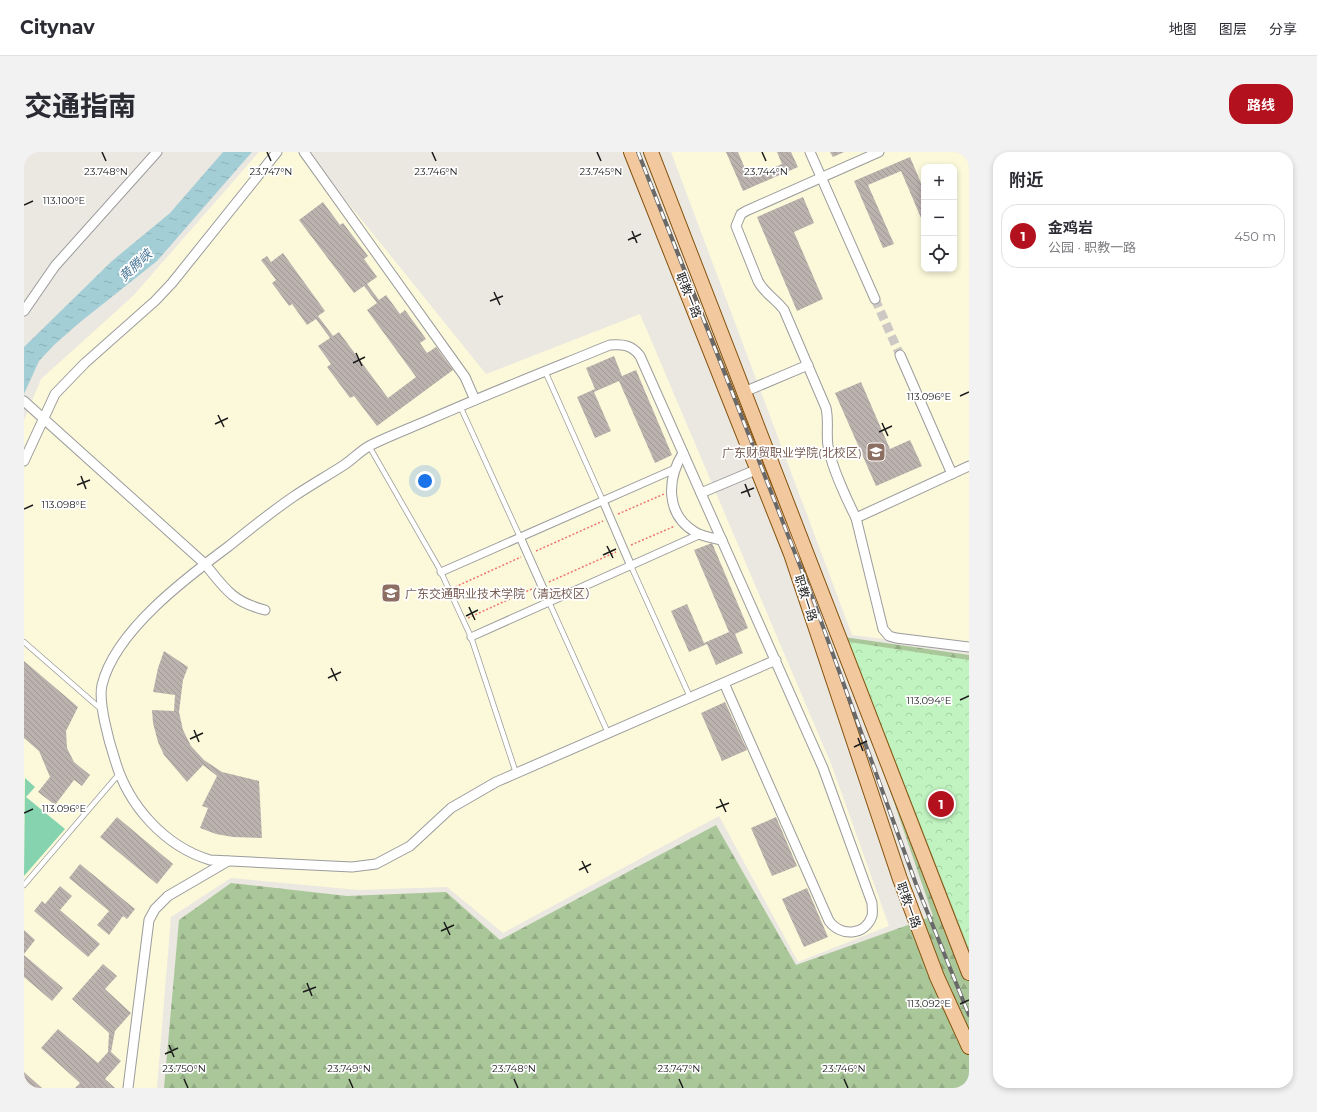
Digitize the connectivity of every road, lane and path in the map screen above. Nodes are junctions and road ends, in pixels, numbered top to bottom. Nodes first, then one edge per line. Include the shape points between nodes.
1 (157, 152) edge
2 (278, 152) edge
3 (304, 152) edge
4 (631, 152) edge
5 (651, 152) edge
6 (810, 152) edge
7 (879, 152) edge
8 (821, 178) junction
9 (875, 300) tunnel mouth
10 (24, 311) edge
11 (900, 355) tunnel mouth
12 (808, 365) junction
13 (545, 371) junction
14 (744, 392) junction
15 (475, 400) junction
16 (24, 401) edge
17 (460, 406) junction
18 (43, 418) junction
19 (369, 446) junction
20 (683, 452) junction
21 (24, 461) edge
22 (969, 466) edge
23 (675, 469) junction
24 (758, 469) junction
25 (952, 474) junction
26 (671, 491) junction
27 (701, 493) junction
28 (603, 501) junction
29 (610, 518) junction
30 (856, 518) junction
31 (684, 522) junction
32 (701, 534) junction
33 (520, 537) junction
34 (722, 540) junction
35 (624, 548) junction
36 (528, 554) junction
37 (205, 564) junction
38 (631, 566) junction
39 (441, 572) junction
40 (541, 585) junction
41 (449, 589) junction
42 (549, 602) junction
43 (265, 610) dead end
44 (463, 620) junction
45 (470, 637) junction
46 (24, 642) edge
47 (969, 647) edge
48 (776, 660) junction
49 (724, 683) junction
50 (690, 697) junction
51 (103, 712) junction
52 (608, 733) junction
53 (516, 773) junction
54 (119, 774) junction
55 (228, 861) junction
56 (24, 885) edge
57 (969, 973) edge
58 (969, 1047) edge
59 (128, 1088) edge

1 - 10 street via 55,266
2 - 18 street via 168,288 85,363 55,394
3 - 15 street via 465,377
4 - 24 main road, 职教一路
5 - 14 main road, 职教一路
6 - 8 street
7 - 8 street
8 - 9 street
8 - 12 street via 746,211 741,214 736,226 762,289 784,310
11 - 25 street
12 - 14 street
12 - 30 street via 826,408 828,446 847,501
13 - 15 street
13 - 20 street via 610,345 620,344 635,349
13 - 28 lane
14 - 57 main road, 职教一路
15 - 17 street
16 - 18 street
17 - 19 street
17 - 33 lane
18 - 21 street
18 - 37 street
19 - 37 street via 350,462 292,497
19 - 39 lane
20 - 23 street
20 - 27 street
22 - 25 street
23 - 26 street
23 - 28 street
24 - 27 street
24 - 58 main road, 职教一路 via 791,554 913,916 936,977
25 - 30 street
26 - 29 path
26 - 31 street via 675,508
27 - 34 street
28 - 29 street
28 - 33 street
29 - 35 street
29 - 36 path
30 - 47 street via 883,629 889,636
31 - 32 street
31 - 35 path
32 - 34 street
32 - 38 street
33 - 36 street
33 - 39 street
34 - 48 street
35 - 38 street
35 - 40 path
36 - 40 street
36 - 41 path
37 - 43 street via 227,591 239,601
37 - 51 street via 133,629 121,645 101,688
38 - 42 street
38 - 50 lane
39 - 41 lane
40 - 42 street
40 - 44 path
41 - 44 lane
42 - 45 street
42 - 52 lane
44 - 45 lane
45 - 53 lane
46 - 51 lane
48 - 49 street
48 - 49 street via 823,768 872,903 872,915 865,926 855,932 843,932 834,928 829,921
49 - 50 street
50 - 52 street
51 - 54 street
52 - 53 street
53 - 55 street via 451,808 410,846 376,864 352,867
54 - 55 street via 137,807 157,829 194,855 210,860
54 - 56 lane
55 - 59 street via 168,896 155,909 149,920

